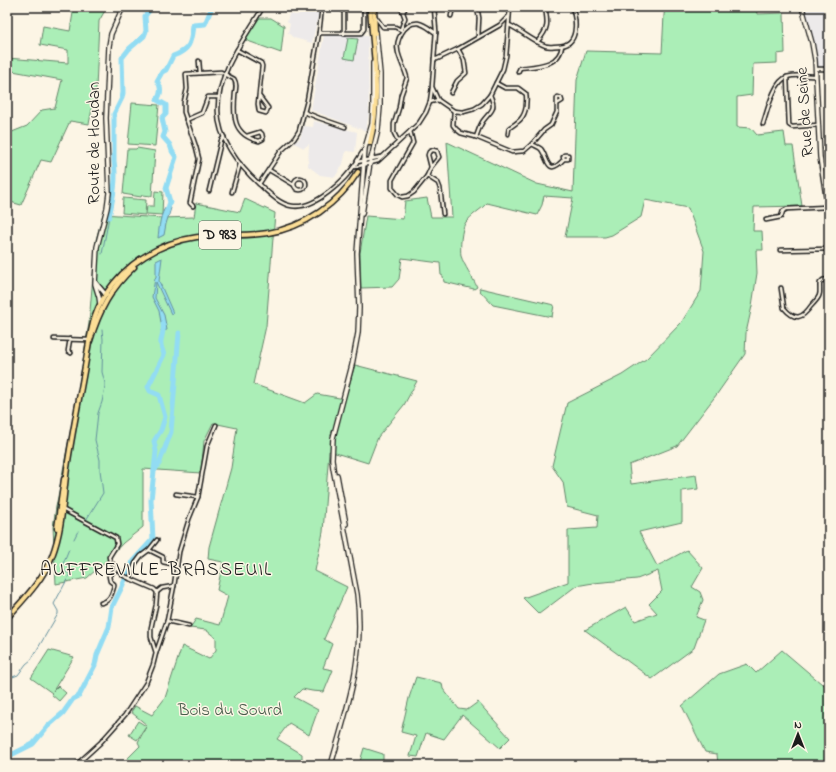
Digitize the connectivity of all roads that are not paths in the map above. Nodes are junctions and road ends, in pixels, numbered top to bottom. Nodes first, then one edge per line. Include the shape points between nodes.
1 (123, 7) edge
2 (201, 7) edge
3 (206, 7) edge
4 (263, 7) edge
5 (322, 7) edge
6 (344, 7) edge
7 (364, 7) edge
8 (370, 7) edge
9 (374, 7) edge
10 (401, 7) edge
11 (406, 7) edge
12 (434, 7) edge
13 (453, 7) edge
14 (477, 7) edge
15 (510, 7) edge
16 (545, 7) edge
17 (572, 7) edge
18 (802, 7) edge
19 (403, 12) junction
20 (374, 15) junction
21 (450, 16) dead end
22 (509, 16) junction
23 (500, 25) junction
24 (508, 26) junction
25 (434, 29) junction
26 (402, 30) junction
27 (319, 33) junction
28 (344, 34) junction
29 (478, 37) junction
30 (537, 42) junction
31 (562, 46) junction
32 (375, 48) junction
33 (458, 49) junction
34 (237, 50) junction
35 (434, 59) junction
36 (199, 61) dead end
37 (815, 69) junction
38 (829, 69) edge
39 (518, 72) dead end
40 (200, 74) junction
41 (225, 75) junction
42 (816, 76) junction
43 (787, 77) junction
44 (496, 83) junction
45 (432, 87) junction
46 (451, 93) dead end
47 (490, 95) junction
48 (218, 96) junction
49 (259, 96) junction
50 (438, 100) junction
51 (430, 102) junction
52 (557, 104) dead end
53 (454, 111) junction
54 (304, 112) junction
55 (186, 120) junction
56 (763, 124) dead end
57 (818, 125) junction
58 (345, 126) dead end
59 (410, 131) junction
60 (508, 134) dead end
61 (247, 136) junction
62 (224, 137) junction
63 (476, 137) junction
64 (398, 141) junction
65 (370, 143) tunnel mouth
66 (532, 144) junction
67 (365, 148) junction
68 (564, 159) dead end
69 (371, 161) junction
70 (357, 162) junction
71 (364, 162) junction
72 (240, 164) junction
73 (431, 167) junction
74 (353, 168) junction
75 (269, 170) junction
76 (364, 170) junction
77 (358, 172) tunnel mouth
78 (427, 176) junction
79 (259, 184) junction
80 (294, 185) junction
81 (209, 191) dead end
82 (232, 192) dead end
83 (193, 206) dead end
84 (828, 207) junction
85 (443, 214) dead end
86 (829, 216) edge
87 (766, 220) dead end
88 (359, 224) junction
89 (829, 249) edge
90 (780, 250) dead end
91 (143, 258) junction
92 (829, 279) edge
93 (95, 280) junction
94 (110, 287) junction
95 (781, 288) dead end
96 (101, 289) junction
97 (98, 293) junction
98 (106, 296) junction
99 (100, 304) junction
100 (93, 327) junction
101 (54, 338) dead end
102 (70, 339) junction
103 (90, 340) junction
104 (71, 353) dead end
105 (216, 425) dead end
106 (176, 494) dead end
107 (198, 497) junction
108 (61, 509) junction
109 (157, 540) dead end
110 (148, 550) junction
111 (177, 565) junction
112 (117, 568) junction
113 (129, 579) junction
114 (174, 586) junction
115 (157, 592) junction
116 (101, 603) dead end
117 (7, 618) edge
118 (167, 621) junction
119 (189, 626) dead end
120 (156, 653) junction
121 (76, 765) edge
122 (331, 765) edge

1 - 93 main road, Route de Houdan via 109,46 106,118 109,193 97,247
2 - 3 street
4 - 34 street
5 - 27 street
6 - 28 street
7 - 28 street via 364,29 361,33
8 - 32 main road
9 - 20 main road
10 - 19 street
11 - 19 street
12 - 25 street
13 - 21 street
14 - 29 street
15 - 22 street
16 - 30 street via 547,28
17 - 31 street via 574,36
18 - 37 main road, Rue de Seine
19 - 26 street via 405,21
20 - 26 street via 383,27
20 - 32 main road
20 - 69 main road via 380,74 380,107
22 - 23 street
22 - 24 street
23 - 24 street
23 - 29 street
24 - 30 street
24 - 44 street via 506,56
25 - 26 street via 416,23
25 - 35 street
26 - 64 street via 397,51 407,78 394,124 394,133
27 - 28 street
27 - 54 street
29 - 33 street
30 - 31 street via 548,47
31 - 39 street via 557,59 520,68
32 - 65 main road via 376,108
32 - 67 main road via 372,124
33 - 35 street
33 - 46 street via 464,60 466,73 457,81
34 - 41 street
34 - 49 street via 262,66
35 - 45 street
36 - 40 street
37 - 38 street
37 - 42 main road, Rue de Seine
40 - 41 street via 221,72
40 - 55 street via 186,74
41 - 48 street
41 - 61 street via 236,82 234,119
42 - 43 street
42 - 57 main road, Rue de Seine
43 - 56 street via 781,80 775,90
43 - 57 street via 789,125
44 - 47 street
44 - 60 street via 505,88 518,88 527,98 525,114 509,128
45 - 50 street
45 - 51 street
47 - 53 street via 474,110
47 - 63 street via 493,110 482,122
48 - 55 street via 208,98 202,113
48 - 62 street via 218,116
49 - 49 street via 259,111 266,113 268,108
50 - 51 street
50 - 53 street
51 - 59 street via 426,112
52 - 66 street via 557,112 551,125
53 - 63 street via 453,125 456,129
54 - 58 street
54 - 75 street via 296,136 281,151
55 - 83 street via 199,159 190,203
57 - 84 main road, Rue de Seine
59 - 64 street
59 - 78 street via 413,143 392,180 392,188 398,195 408,196
61 - 61 street via 260,141 263,139 260,132
62 - 72 street
62 - 81 street
63 - 66 street via 512,152 524,151
64 - 69 street via 378,161
66 - 68 street via 540,148 550,165 559,165
67 - 70 street
67 - 71 main road
69 - 71 street
69 - 88 main road
70 - 71 street
70 - 74 street
71 - 74 street
71 - 76 main road
72 - 79 street
72 - 82 street
73 - 73 street via 438,158 437,151 433,150 428,155
73 - 78 street
74 - 76 street via 361,167
74 - 79 street via 341,182 305,205 292,206 282,202
75 - 79 street
75 - 80 street
76 - 88 main road
77 - 91 main road, D 983 via 329,205 294,226 263,234 186,239 165,246
78 - 85 street via 438,183
80 - 80 street via 301,190 306,187 306,183 298,178
84 - 86 main road, Rue de Seine
84 - 87 street via 786,209 781,217
88 - 122 main road via 356,268 358,333 332,451 344,512 360,630 352,689
89 - 90 street
91 - 94 main road, D 983 via 127,269
91 - 98 main road, D 983
92 - 95 street via 820,283 819,296 805,315 796,317 784,308
93 - 96 main road
93 - 97 main road, Route de Houdan
94 - 96 main road
94 - 98 main road, D 983
96 - 98 main road
97 - 98 main road
97 - 99 main road, Route de Houdan
98 - 99 main road, D 983
98 - 100 main road, D 983
99 - 100 main road, D 983
100 - 103 main road, D 983
101 - 102 street
102 - 103 street
102 - 104 street via 68,351
103 - 108 main road, D 983 via 61,490
105 - 107 street via 207,446
106 - 107 street
107 - 111 street via 189,519
108 - 112 street via 116,538 117,544 109,559
108 - 117 main road, D 983 via 58,536 43,575
109 - 110 street
110 - 111 street via 163,557 163,562
110 - 113 street via 135,564
111 - 114 street
112 - 113 street
112 - 116 street via 109,576 114,584 110,598
113 - 115 street
114 - 115 street via 162,588
114 - 118 street
115 - 120 street via 151,628
118 - 119 street
118 - 120 street
120 - 121 street via 146,683 125,714 100,743

